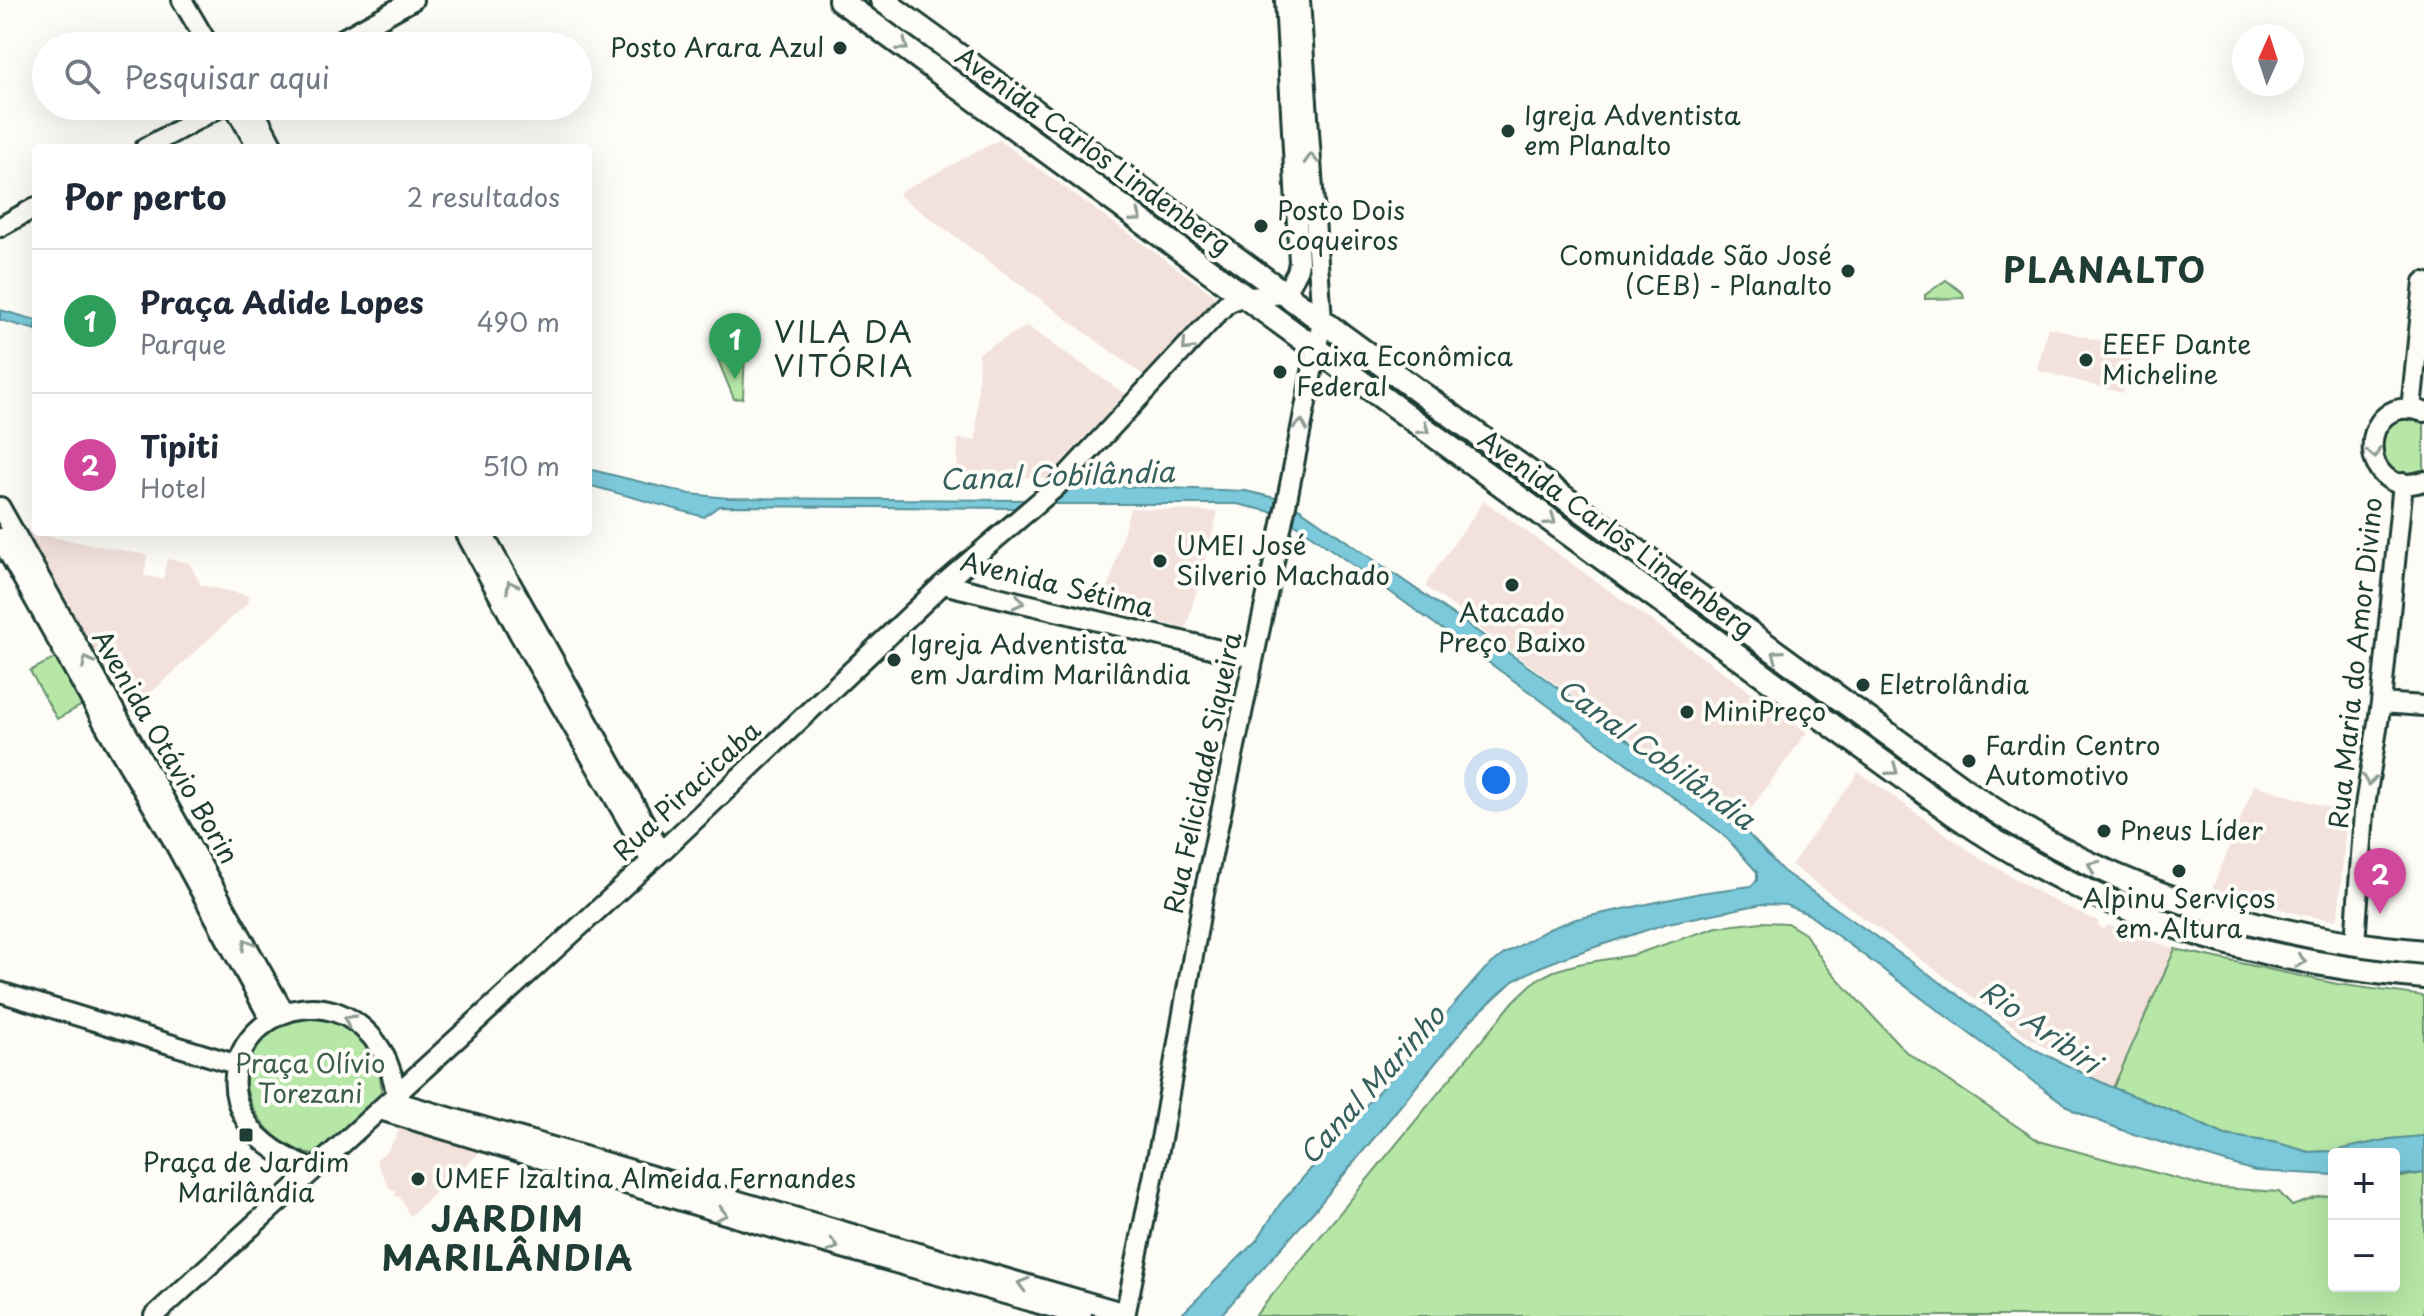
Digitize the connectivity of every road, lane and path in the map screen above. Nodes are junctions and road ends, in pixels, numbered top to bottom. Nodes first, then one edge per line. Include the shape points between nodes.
1 (182, 0) edge
2 (413, 0) edge
3 (840, 0) edge
4 (882, 0) edge
5 (1285, 0) edge
6 (1300, 0) edge
7 (908, 10) edge
8 (201, 32) edge
9 (355, 32) edge
10 (196, 120) edge
11 (242, 120) edge
12 (259, 120) edge
13 (152, 144) edge
14 (256, 144) edge
15 (272, 144) edge
16 (32, 209) edge
17 (0, 227) edge
18 (2424, 282) edge
19 (1285, 294) junction
20 (1246, 297) junction
21 (1271, 315) junction
22 (1322, 321) junction
23 (1316, 350) junction
24 (2417, 410) edge
25 (2424, 481) edge
26 (2403, 483) junction
27 (0, 509) edge
28 (467, 536) edge
29 (484, 536) edge
30 (0, 538) edge
31 (943, 584) junction
32 (1253, 658) junction
33 (2381, 703) junction
34 (2424, 706) edge
35 (656, 856) junction
36 (2355, 944) junction
37 (2424, 952) edge
38 (2353, 969) junction
39 (2424, 977) edge
40 (0, 992) edge
41 (277, 1016) junction
42 (238, 1065) junction
43 (388, 1101) junction
44 (313, 1170) junction
45 (1125, 1314) edge
46 (154, 1316) edge
47 (1082, 1316) edge

1 - 8 street
2 - 9 street
3 -> 20 main road, Avenida Carlos Lindenberg
4 - 7 main road, Avenida Carlos Lindenberg
5 - 19 street via 1299,262
22 -> 6 street, Rua Felicidade Siqueira
7 - 19 main road, Avenida Carlos Lindenberg
10 - 13 street
11 - 14 street
12 - 15 street
16 - 17 street
18 - 24 street
19 - 20 street
19 - 21 main road
19 - 22 main road, Avenida Carlos Lindenberg
20 - 21 main road, Avenida Carlos Lindenberg
20 -> 31 street, Rua Piracicaba via 1226,304 1051,491
21 - 23 main road, Avenida Carlos Lindenberg
22 - 23 street, Rua Felicidade Siqueira
36 -> 22 main road, Avenida Carlos Lindenberg via 2279,931 2184,904 2109,874 2021,828
32 -> 23 street, Rua Felicidade Siqueira
23 -> 38 main road, Avenida Carlos Lindenberg via 2000,845 2090,893 2172,927 2264,954
24 -> 26 street via 2384,418 2371,444 2379,470
25 - 26 street
26 - 33 street, Rua Maria do Amor Divino
41 -> 27 street, Avenida Otávio Borin
28 - 35 street via 520,635
35 -> 29 street
30 - 41 street, Avenida Otávio Borin
31 -> 32 street, Avenida Sétima
31 - 35 street, Rua Piracicaba
32 - 45 street, Rua Felicidade Siqueira
33 - 34 street
33 -> 36 street, Rua Maria do Amor Divino via 2364,812
35 - 43 street, Rua Piracicaba
36 - 37 main road, Avenida Carlos Lindenberg
36 - 38 main road
38 - 39 main road, Avenida Carlos Lindenberg
40 - 42 street
41 - 42 street via 261,1026
43 -> 41 street via 392,1073 360,1026 328,1009 307,1007
42 - 44 street via 236,1094 250,1127 277,1151
43 - 44 street, Rua Piracicaba
45 -> 43 street
43 -> 47 street via 743,1220
44 - 46 street, Rua Piracicaba

